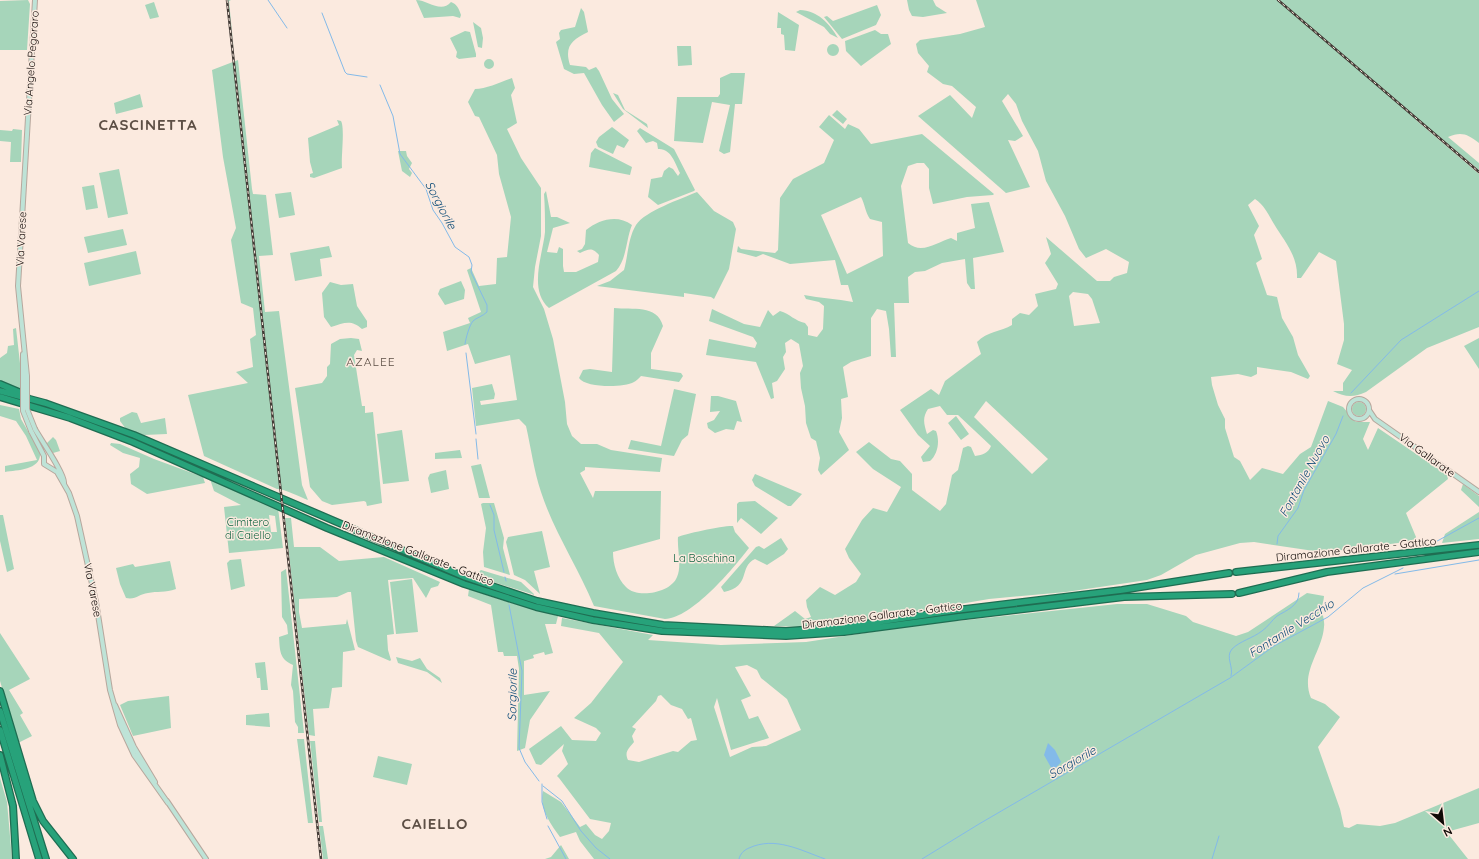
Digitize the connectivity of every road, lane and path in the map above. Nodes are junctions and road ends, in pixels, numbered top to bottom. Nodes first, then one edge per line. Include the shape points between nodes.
1 (35, 0) edge
2 (26, 126) joint
3 (0, 384) edge
4 (0, 391) edge
5 (0, 397) edge
6 (0, 401) edge
7 (45, 403) junction
8 (1369, 410) junction
9 (70, 418) junction
10 (1362, 418) junction
11 (1375, 419) junction
12 (33, 430) junction
13 (51, 456) junction
14 (44, 458) junction
15 (54, 461) junction
16 (51, 467) junction
17 (64, 483) junction
18 (1479, 492) edge
19 (1479, 545) edge
20 (1479, 552) edge
21 (1236, 572) dead end
22 (1229, 573) dead end
23 (1239, 593) dead end
24 (1232, 594) dead end
25 (0, 691) edge
26 (0, 711) edge
27 (0, 730) edge
28 (0, 755) edge
29 (16, 859) edge
30 (39, 859) edge
31 (46, 859) edge
32 (73, 859) edge
33 (206, 859) edge

1 - 2 main road, Via Angelo Pegoraro
2 - 12 main road, Via Varese, bridge via 18,286 25,376 23,411
3 - 7 highway
4 - 7 highway, Diramazione Gallarate - Gattico
5 - 9 highway, Diramazione Gallarate - Gattico
6 - 9 highway
7 - 22 highway, Diramazione Gallarate - Gattico via 134,435 465,577 537,601 663,625 786,631 844,627
8 - 10 main road
8 - 10 main road via 1368,403 1363,399 1352,402 1350,413 1356,418
8 - 11 main road, Via Gallarate
9 - 24 highway, Diramazione Gallarate - Gattico via 187,464 328,528 464,584 593,620 662,631 786,636 844,632 1124,597
10 - 11 main road
11 - 18 main road, Via Gallarate
12 - 13 main road, Via Varese
12 - 14 main road, Via Varese
13 - 14 main road
13 - 15 main road, Via Varese
14 - 16 main road, Via Varese via 44,465
15 - 16 main road
15 - 17 main road, Via Varese via 64,477
16 - 17 main road, Via Varese
17 - 33 main road, Via Varese via 81,532 113,699 134,747
19 - 21 highway, Diramazione Gallarate - Gattico
20 - 23 highway, Diramazione Gallarate - Gattico via 1327,572
25 - 32 highway via 33,801 43,821
26 - 31 highway
27 - 30 highway
28 - 29 highway via 12,800

